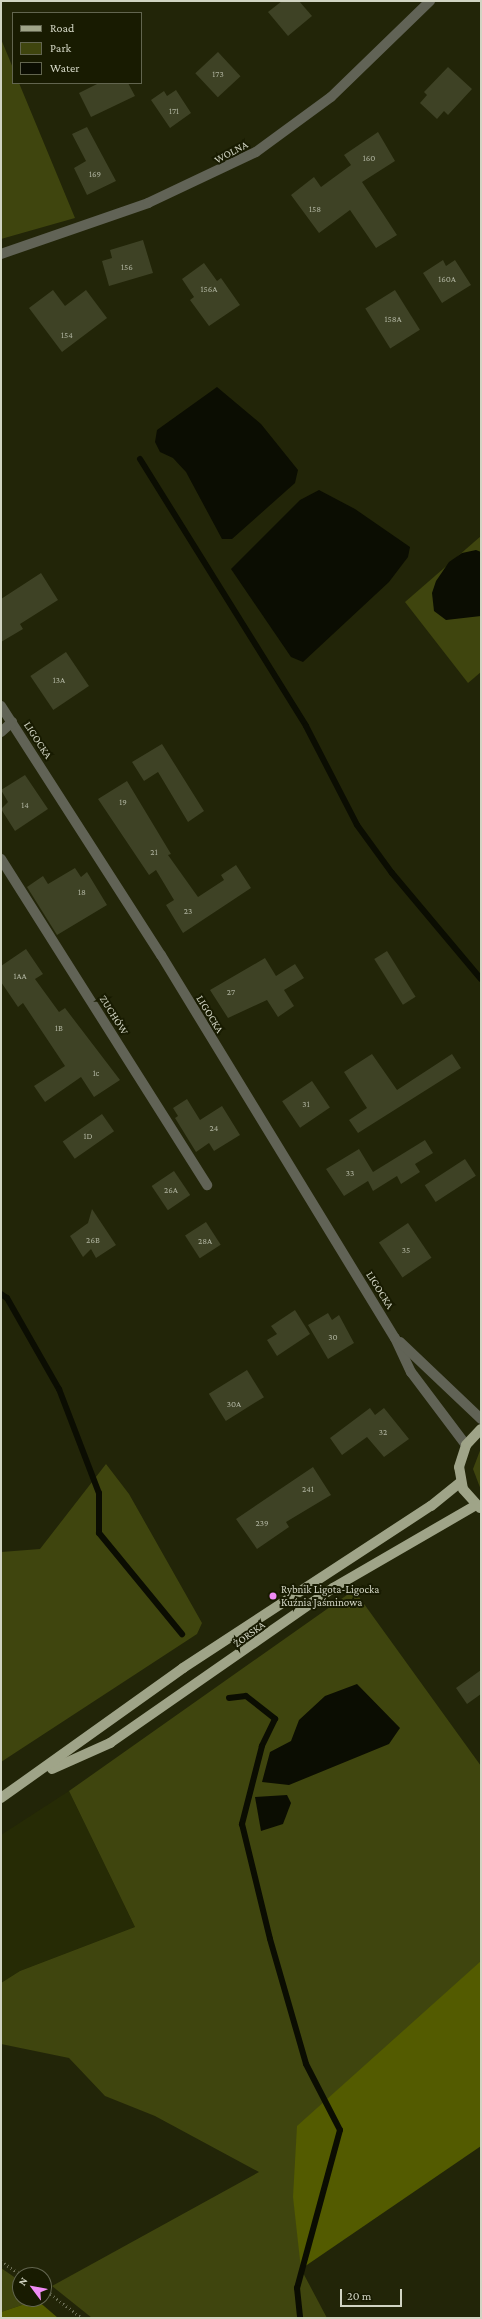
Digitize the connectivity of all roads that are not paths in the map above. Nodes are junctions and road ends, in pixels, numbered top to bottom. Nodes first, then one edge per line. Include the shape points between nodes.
1 (430, 1) edge
2 (1, 254) edge
3 (1, 706) edge
4 (12, 722) junction
5 (1, 732) edge
6 (1, 859) edge
7 (207, 1184) dead end
8 (395, 1338) junction
9 (481, 1419) edge
10 (481, 1429) edge
11 (466, 1444) junction
12 (461, 1482) junction
13 (478, 1507) edge
14 (34, 1777) junction
15 (1, 1798) edge

1 - 2 street, WOLNA via 331,97 256,152 148,203
3 - 4 street, LIGOCKA
4 - 5 street
4 - 8 street, LIGOCKA via 117,884
6 - 7 street, ZUCHÓW
8 - 9 street, LIGOCKA
8 - 11 street, LIGOCKA via 411,1372
10 - 11 main road
11 - 12 main road via 459,1467
12 - 13 main road
12 - 14 main road, ŻORSKA via 431,1506 183,1668
13 - 14 main road, ŻORSKA via 333,1588 110,1743
14 - 15 main road, ŻORSKA

